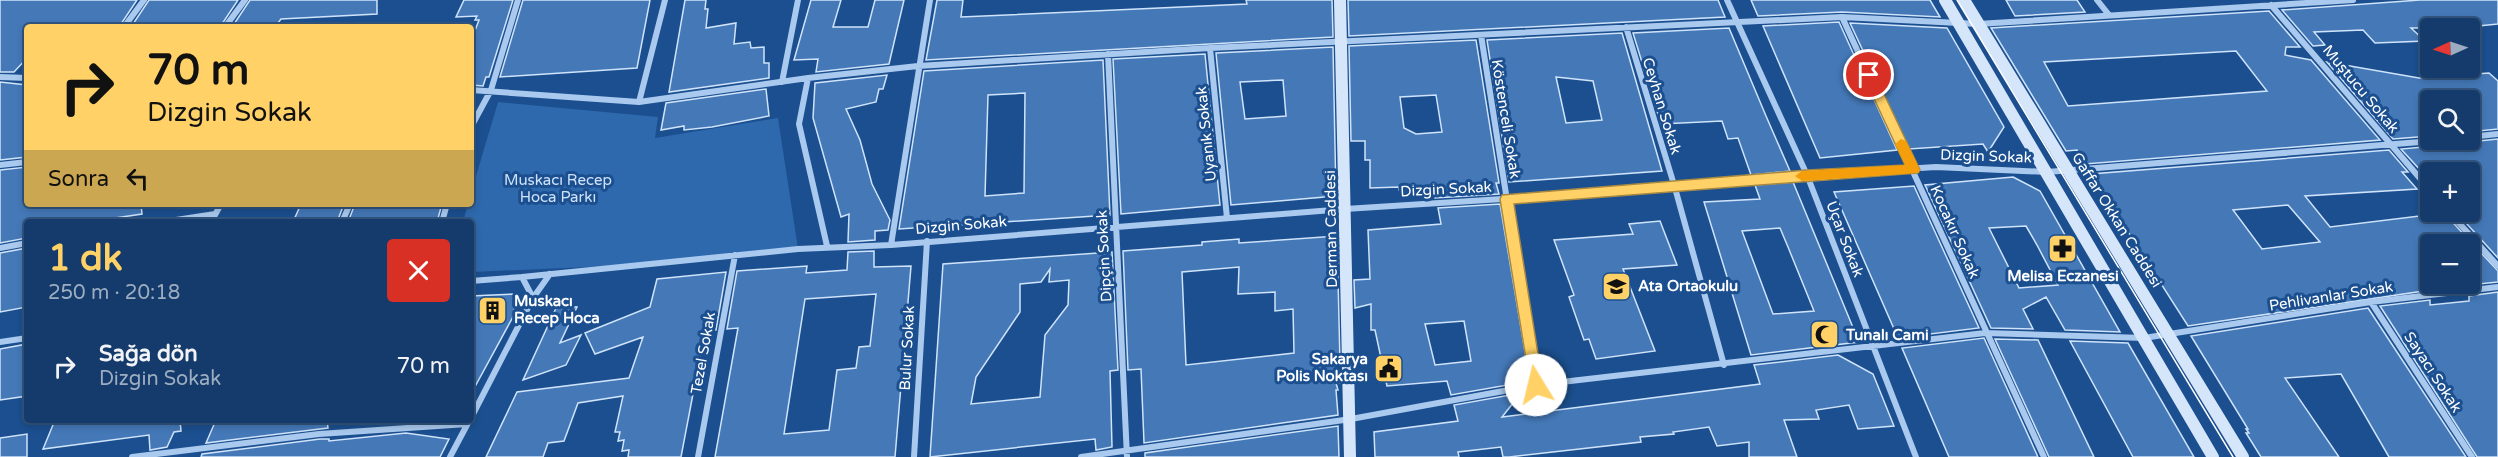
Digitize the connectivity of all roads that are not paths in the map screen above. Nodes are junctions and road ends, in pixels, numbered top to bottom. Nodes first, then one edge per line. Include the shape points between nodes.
1 (144, 0) edge
2 (245, 0) edge
3 (518, 0) edge
4 (665, 0) edge
5 (798, 0) edge
6 (930, 0) edge
7 (1340, 0) edge
8 (1727, 0) edge
9 (1945, 0) edge
10 (1964, 0) edge
11 (2097, 0) edge
12 (2342, 0) edge
13 (2353, 0) edge
14 (2271, 5) junction
15 (2109, 15) junction
16 (1842, 17) junction
17 (1737, 22) junction
18 (126, 24) edge
19 (227, 24) edge
20 (1959, 24) junction
21 (1978, 24) junction
22 (1626, 27) junction
23 (1481, 35) junction
24 (1341, 42) junction
25 (1210, 48) junction
26 (1108, 54) junction
27 (918, 66) junction
28 (0, 77) edge
29 (24, 78) edge
30 (808, 78) junction
31 (782, 82) junction
32 (474, 90) edge
33 (490, 90) junction
34 (639, 102) junction
35 (474, 121) edge
36 (2498, 134) edge
37 (2480, 136) edge
38 (2420, 142) edge
39 (2390, 145) junction
40 (24, 162) edge
41 (0, 165) edge
42 (1913, 170) junction
43 (2066, 170) junction
44 (2047, 172) junction
45 (1807, 175) junction
46 (2420, 179) edge
47 (1675, 188) junction
48 (1506, 199) junction
49 (219, 207) edge
50 (1345, 208) junction
51 (215, 214) junction
52 (1227, 218) junction
53 (182, 219) edge
54 (212, 219) edge
55 (2458, 222) edge
56 (1116, 227) junction
57 (927, 241) junction
58 (24, 244) edge
59 (891, 244) junction
60 (827, 246) junction
61 (0, 248) edge
62 (735, 255) junction
63 (2498, 266) edge
64 (550, 274) junction
65 (522, 277) junction
66 (474, 281) edge
67 (2498, 286) edge
68 (533, 298) junction
69 (2372, 302) junction
70 (1985, 333) junction
71 (2169, 335) junction
72 (24, 338) edge
73 (2144, 338) junction
74 (0, 342) edge
75 (1874, 347) junction
76 (1724, 365) junction
77 (1536, 385) junction
78 (474, 411) edge
79 (1351, 419) junction
80 (446, 423) edge
81 (468, 423) edge
82 (1127, 454) edge
83 (132, 457) edge
84 (450, 457) edge
85 (698, 457) edge
86 (914, 457) edge
87 (1081, 457) edge
88 (1350, 457) edge
89 (1916, 457) edge
90 (2044, 457) edge
91 (2213, 457) edge
92 (2243, 457) edge
93 (2472, 457) edge

1 - 18 street
2 - 19 street
3 - 33 street
4 - 34 street
5 - 31 street
6 - 27 street
7 - 24 main road, Derman Caddesi
8 - 17 street, Uçar Sokak
9 - 20 main road
10 - 21 main road, Gaffar Okkan Caddesi
11 - 15 street
12 - 13 street
12 - 14 street
14 - 15 street
14 - 39 street, Muştucu Sokak
15 - 21 street
16 - 17 street
16 - 20 street
16 - 42 street, Kocakır Sokak
17 - 22 street
17 - 45 street, Uçar Sokak
20 - 21 street
20 - 44 main road
21 - 43 main road, Gaffar Okkan Caddesi
22 - 23 street
22 - 47 street, Ceyhan Sokak
23 - 24 street
23 - 48 street, Köstenceli Sokak
24 - 25 street
24 - 50 main road, Derman Caddesi
25 - 26 street
25 - 52 street, Uyanık Sokak
26 - 27 street
26 - 56 street, Dipçin Sokak
27 - 30 street
27 - 59 street
28 - 29 street
30 - 31 street
30 - 60 street via 799,124
31 - 34 street
32 - 33 street
33 - 34 street
33 - 35 street
36 - 37 street
38 - 39 street, Dizgin Sokak
39 - 43 street, Dizgin Sokak
39 - 46 street, Muştucu Sokak
40 - 41 street
42 - 44 street, Dizgin Sokak via 1936,167
42 - 45 street, Dizgin Sokak
42 - 70 street, Kocakır Sokak
43 - 44 street, Dizgin Sokak
43 - 71 main road, Gaffar Okkan Caddesi
44 - 73 main road
45 - 47 street, Dizgin Sokak
45 - 75 street, Uçar Sokak
47 - 48 street, Dizgin Sokak
47 - 76 street, Ceyhan Sokak
48 - 50 street, Dizgin Sokak
48 - 77 street, Köstenceli Sokak
49 - 51 street
50 - 52 street, Dizgin Sokak
50 - 79 main road, Derman Caddesi
51 - 53 street
51 - 54 street
52 - 56 street, Dizgin Sokak
55 - 63 street
56 - 57 street, Dizgin Sokak
56 - 82 street, Dipçin Sokak
57 - 59 street, Dizgin Sokak
57 - 86 street, Bulur Sokak
58 - 61 street
59 - 60 street, Dizgin Sokak
60 - 62 street, Dizgin Sokak
62 - 64 street, Dizgin Sokak
62 - 85 street, Tezel Sokak
64 - 65 street, Dizgin Sokak
64 - 68 street
65 - 66 street, Dizgin Sokak
65 - 68 street
67 - 69 street, Pehlivanlar Sokak
68 - 78 street
69 - 71 street, Pehlivanlar Sokak
69 - 93 street, Sayacı Sokak
70 - 73 street, Pehlivanlar Sokak
70 - 75 street, Pehlivanlar Sokak
70 - 90 street, Kocakır Sokak
71 - 73 street, Pehlivanlar Sokak
71 - 92 main road, Gaffar Okkan Caddesi
72 - 74 street
73 - 91 main road
75 - 76 street, Pehlivanlar Sokak
75 - 89 street, Uçar Sokak
76 - 77 street, Pehlivanlar Sokak
77 - 79 street, Pehlivanlar Sokak
79 - 82 street, Pehlivanlar Sokak
79 - 88 main road, Derman Caddesi
80 - 83 street
81 - 84 street
82 - 87 street, Pehlivanlar Sokak

